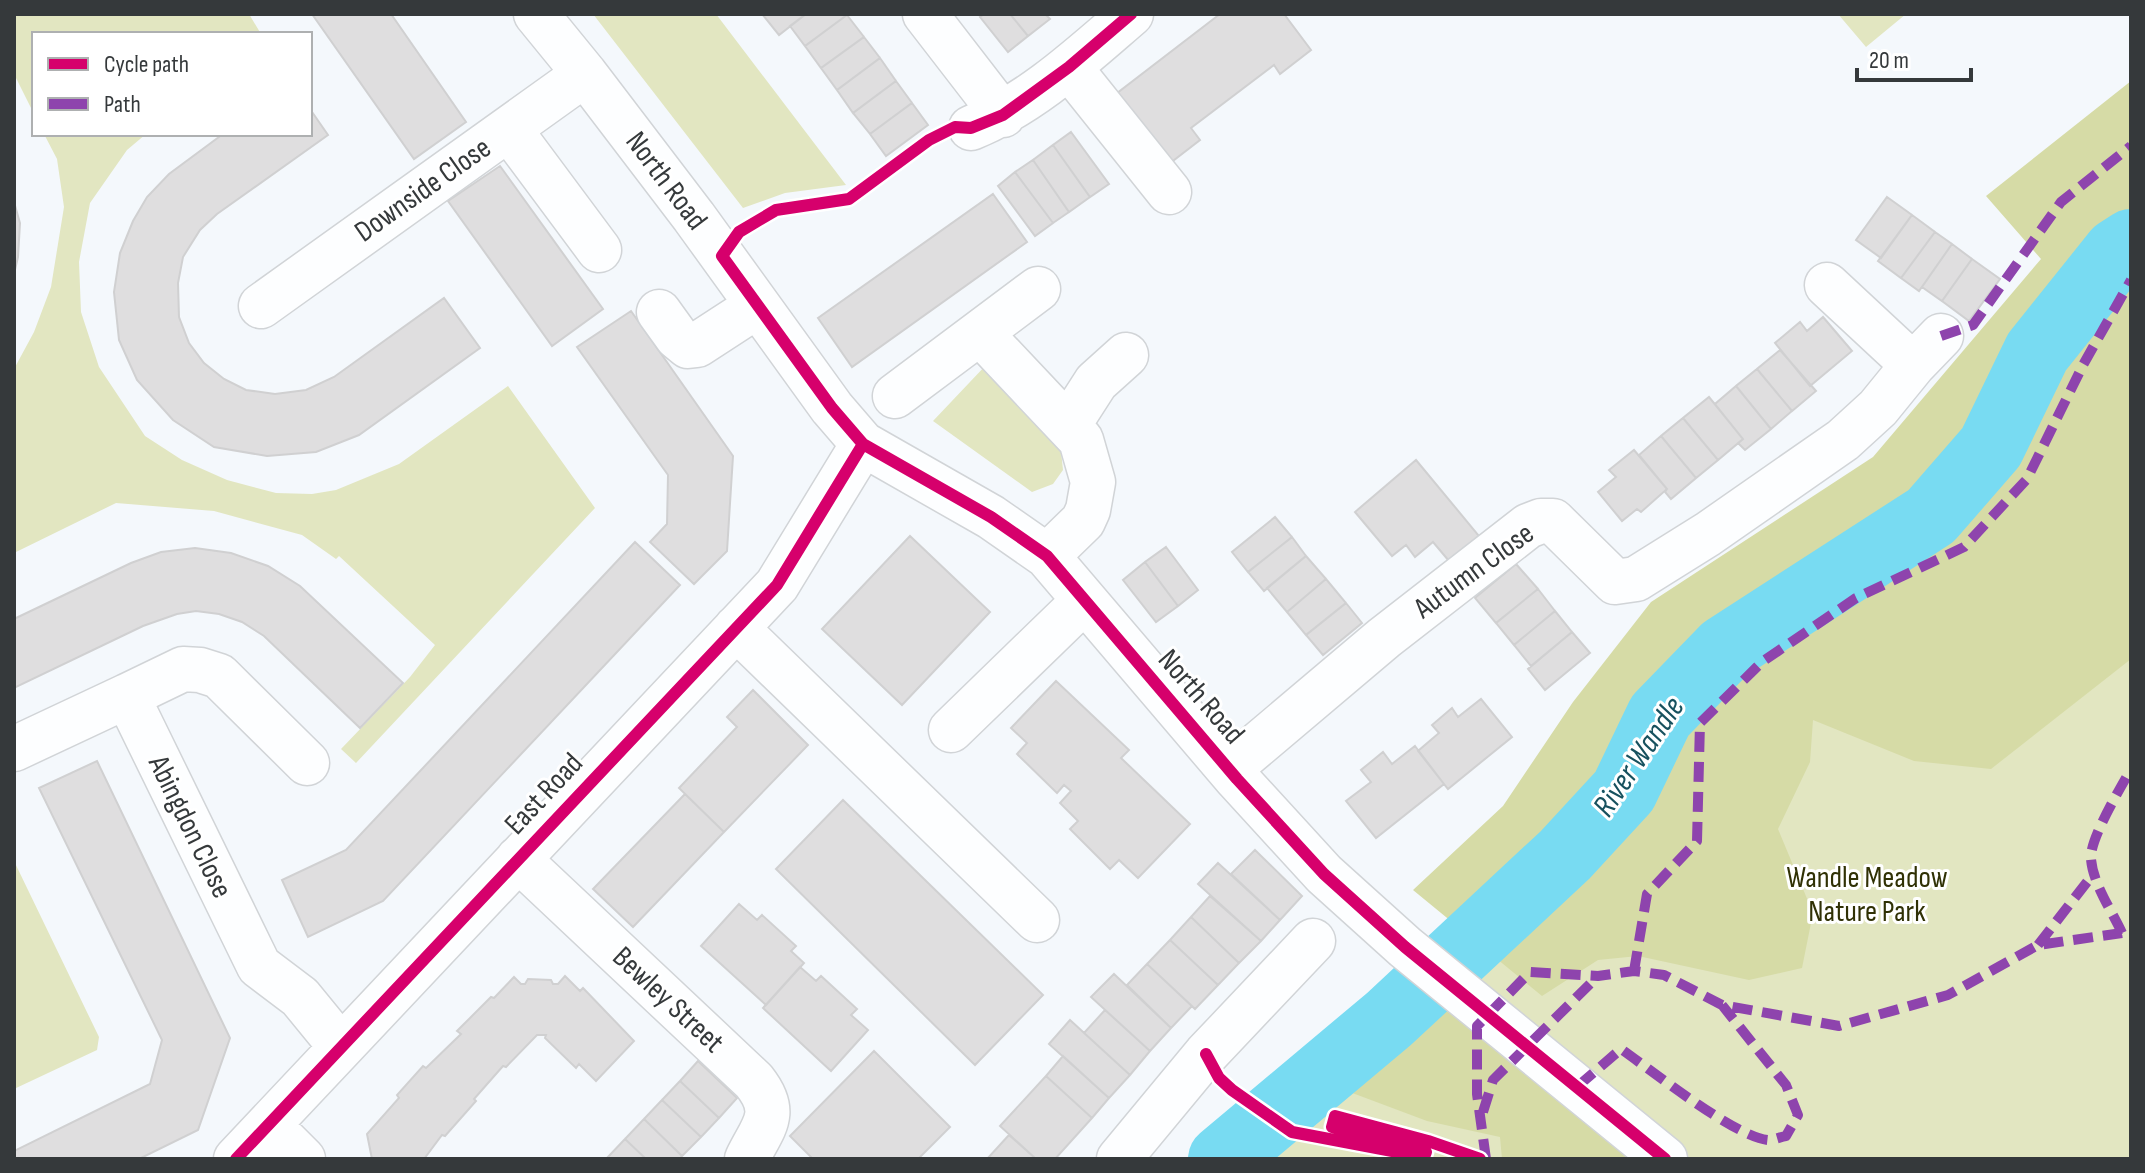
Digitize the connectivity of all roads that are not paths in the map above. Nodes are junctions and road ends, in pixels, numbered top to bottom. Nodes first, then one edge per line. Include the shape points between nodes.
1 (536, 14) edge
2 (925, 14) edge
3 (1131, 14) edge
4 (1069, 67) junction
5 (585, 74) junction
6 (509, 129) junction
7 (1169, 192) dead end
8 (599, 250) dead end
9 (1827, 285) dead end
10 (1038, 289) dead end
11 (261, 306) dead end
12 (757, 306) junction
13 (659, 312) dead end
14 (981, 334) junction
15 (1126, 355) dead end
16 (895, 396) dead end
17 (1069, 424) junction
18 (863, 444) junction
19 (1047, 556) junction
20 (1084, 601) junction
21 (736, 628) junction
22 (127, 696) junction
23 (951, 730) dead end
24 (14, 749) edge
25 (307, 763) dead end
26 (1229, 769) junction
27 (518, 859) junction
28 (1037, 920) dead end
29 (1313, 941) dead end
30 (341, 1047) junction
31 (269, 1125) junction
32 (236, 1159) edge
33 (303, 1159) edge
34 (747, 1159) edge
35 (1119, 1159) edge
36 (1665, 1159) edge

1 - 5 street, North Road
2 - 4 street via 987,122
3 - 4 street
4 - 7 street
5 - 6 street, Downside Close
5 - 12 street, North Road
6 - 8 street
6 - 11 street, Downside Close
9 - 26 street, Autumn Close via 1927,350 1843,440 1636,579 1615,582 1553,521 1528,526
10 - 14 street
12 - 13 street via 688,346
12 - 18 street, North Road
14 - 16 street
14 - 17 street
15 - 17 street via 1096,382
17 - 19 street via 1081,440 1092,496 1083,521
18 - 19 street, North Road via 991,517
18 - 21 street, East Road via 777,585
19 - 20 street, North Road
20 - 23 street
20 - 26 street, North Road
21 - 27 street, East Road
21 - 28 street
22 - 24 street
22 - 25 street via 183,669 219,676
22 - 30 street, Abingdon Close via 259,966 300,997
26 - 36 street, North Road via 1324,874 1405,947
27 - 30 street, East Road
27 - 34 street, Bewley Street via 754,1081 769,1105 768,1118
29 - 35 street via 1206,1054
30 - 31 street, East Road
31 - 32 street, East Road
31 - 33 street

